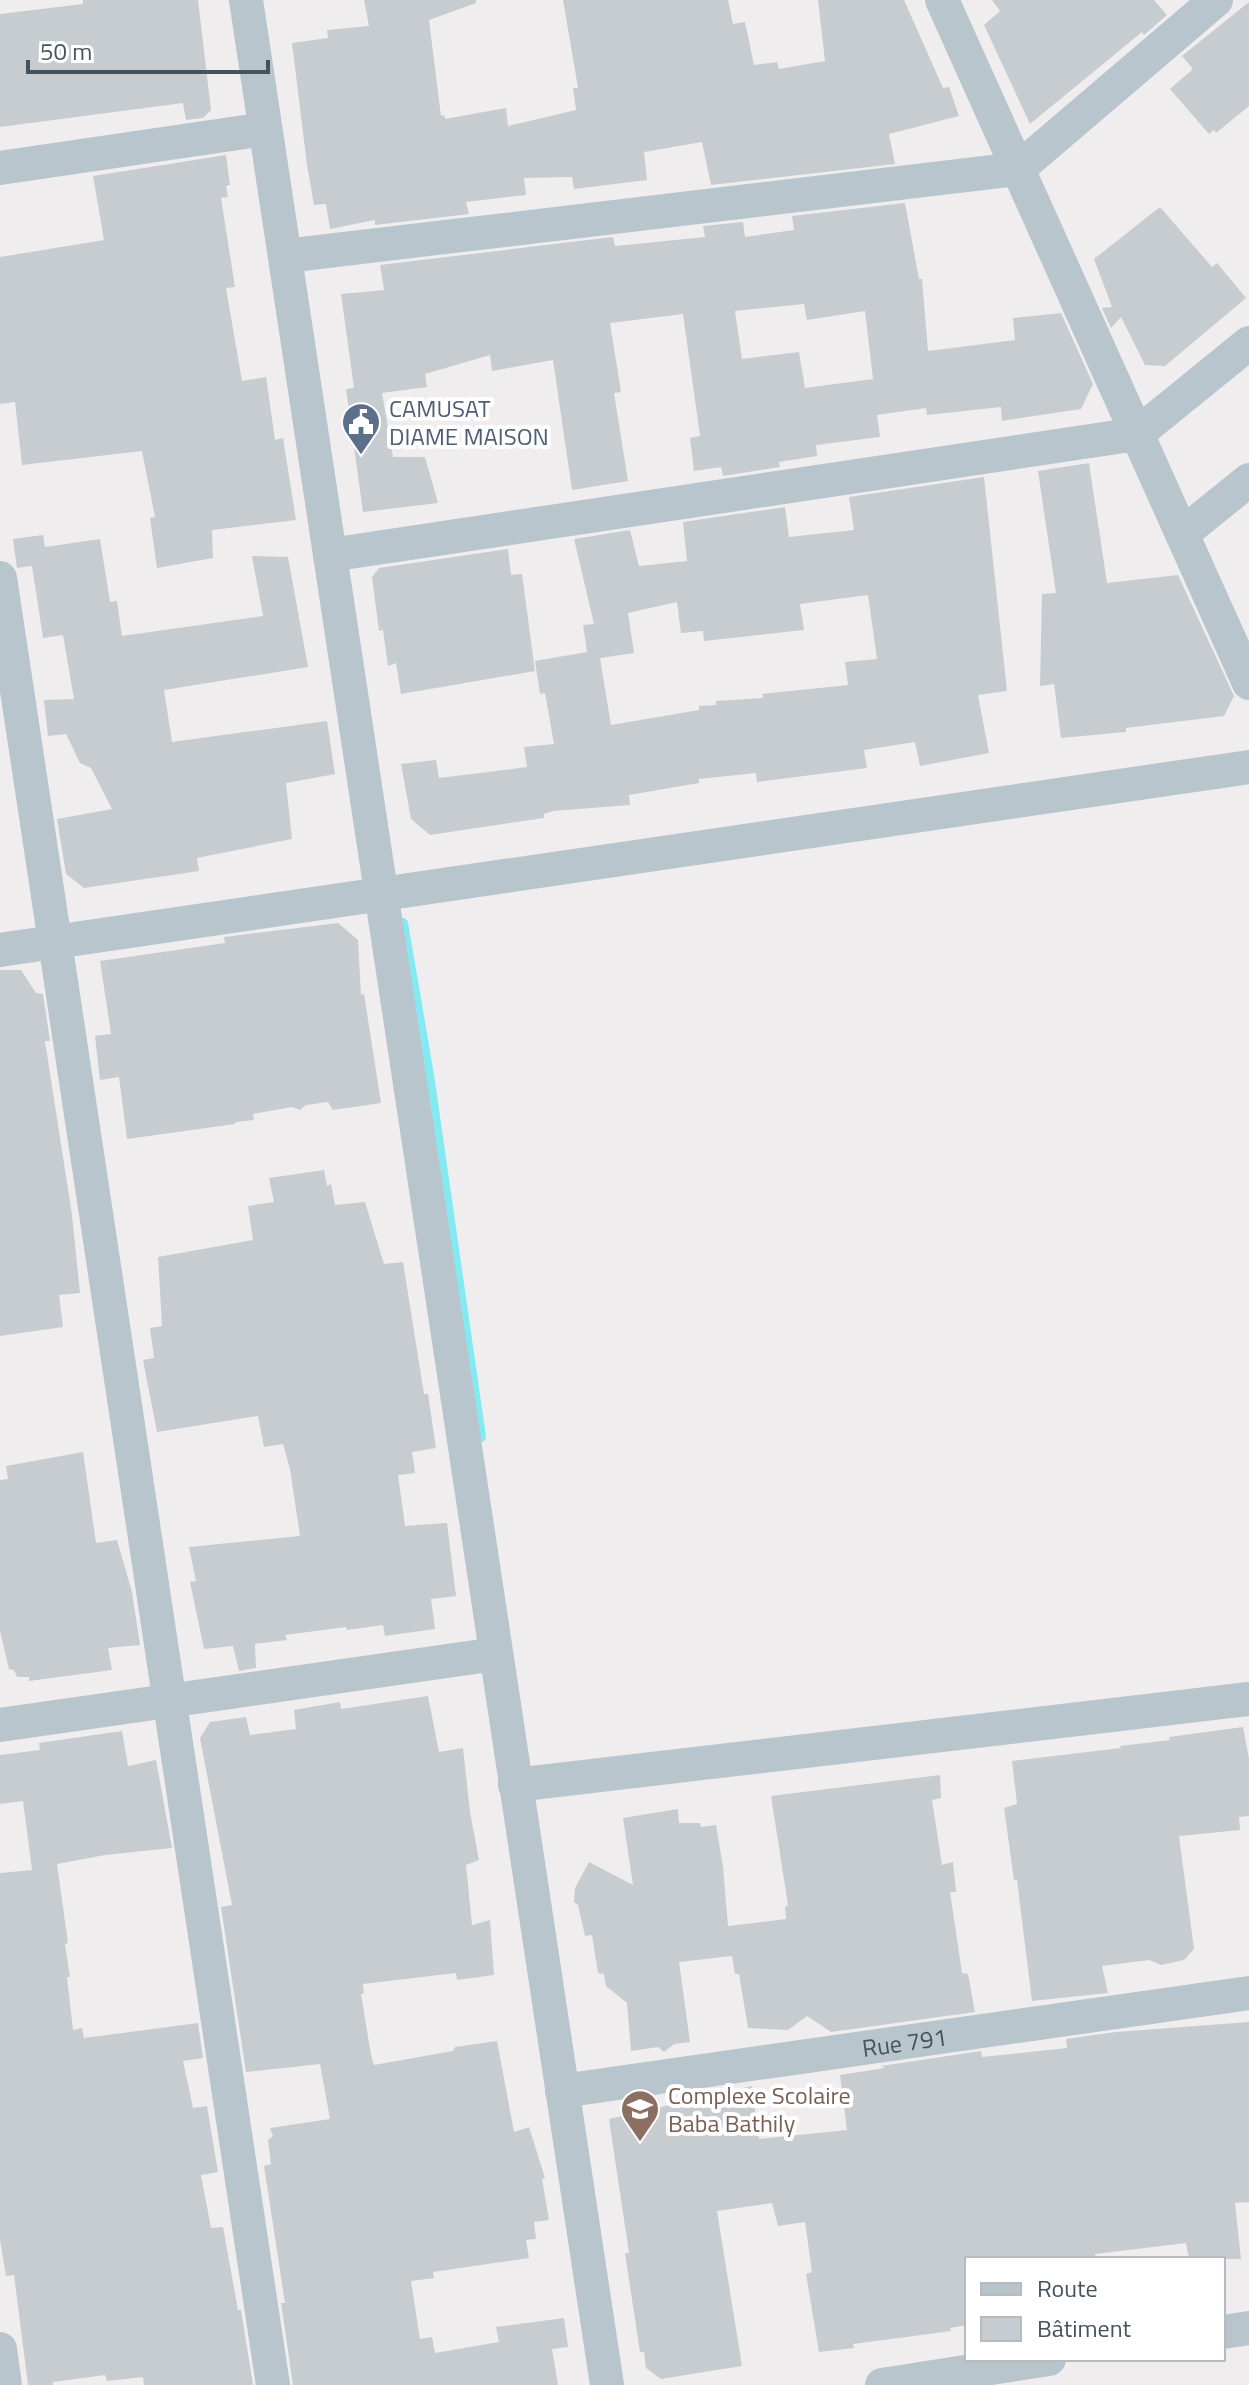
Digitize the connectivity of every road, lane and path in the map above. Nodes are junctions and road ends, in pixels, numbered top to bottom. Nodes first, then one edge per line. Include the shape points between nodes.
1 (246, 0) edge
2 (942, 0) edge
3 (1216, 0) edge
4 (265, 129) junction
5 (0, 168) edge
6 (1018, 169) junction
7 (285, 256) junction
8 (1249, 343) edge
9 (1137, 434) junction
10 (1249, 480) edge
11 (1182, 534) junction
12 (330, 555) junction
13 (0, 578) edge
14 (1249, 683) edge
15 (1249, 767) edge
16 (381, 894) junction
17 (55, 942) junction
18 (0, 950) edge
19 (496, 1654) junction
20 (1249, 1699) edge
21 (170, 1701) junction
22 (0, 1725) edge
23 (515, 1785) junction
24 (1249, 1993) edge
25 (562, 2091) junction
26 (1249, 2328) edge
27 (1225, 2332) edge
28 (0, 2349) edge
29 (1036, 2361) edge
30 (5, 2385) edge
31 (273, 2385) edge
32 (607, 2385) edge
33 (882, 2385) edge

1 - 4 street
2 - 6 street
3 - 6 street
4 - 5 street
4 - 7 street
6 - 7 street
6 - 9 street
7 - 12 street
8 - 9 street
9 - 11 street
9 - 12 street
10 - 11 street
11 - 14 street
12 - 16 street
13 - 17 street
15 - 16 street
16 - 17 street
16 - 19 street
17 - 18 street
17 - 21 street
19 - 21 street
19 - 23 street
20 - 23 street
21 - 22 street
21 - 31 street
23 - 25 street
24 - 25 street, Rue 791
25 - 32 street
26 - 27 street
28 - 30 street
29 - 33 street

